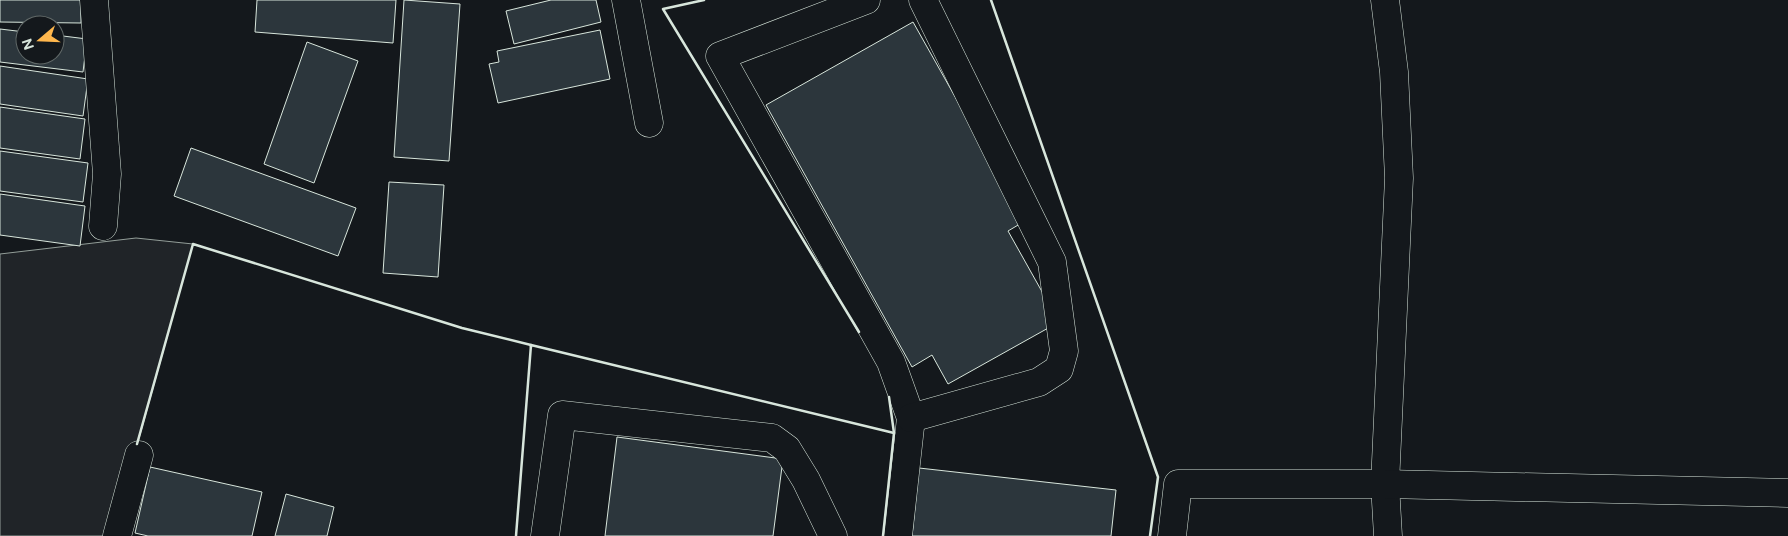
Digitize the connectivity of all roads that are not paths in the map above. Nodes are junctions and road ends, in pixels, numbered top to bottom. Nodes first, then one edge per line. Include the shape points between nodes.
1 (94, 0) edge
2 (626, 0) edge
3 (866, 0) edge
4 (923, 0) edge
5 (1385, 0) edge
6 (650, 123) dead end
7 (103, 226) dead end
8 (910, 418) junction
9 (139, 455) dead end
10 (1385, 484) junction
11 (1788, 493) edge
12 (117, 536) edge
13 (545, 536) edge
14 (833, 536) edge
15 (898, 536) edge
16 (1172, 536) edge
17 (1388, 536) edge

1 - 7 street via 107,174
2 - 6 street
3 - 8 street via 720,56 891,362
4 - 8 street via 1052,262 1064,352 1058,369 1039,382
5 - 10 street via 1394,72 1398,178
8 - 15 street
9 - 12 street
10 - 11 street
10 - 16 street via 1178,484
10 - 17 street
13 - 14 street via 562,415 772,438 787,450 806,480

